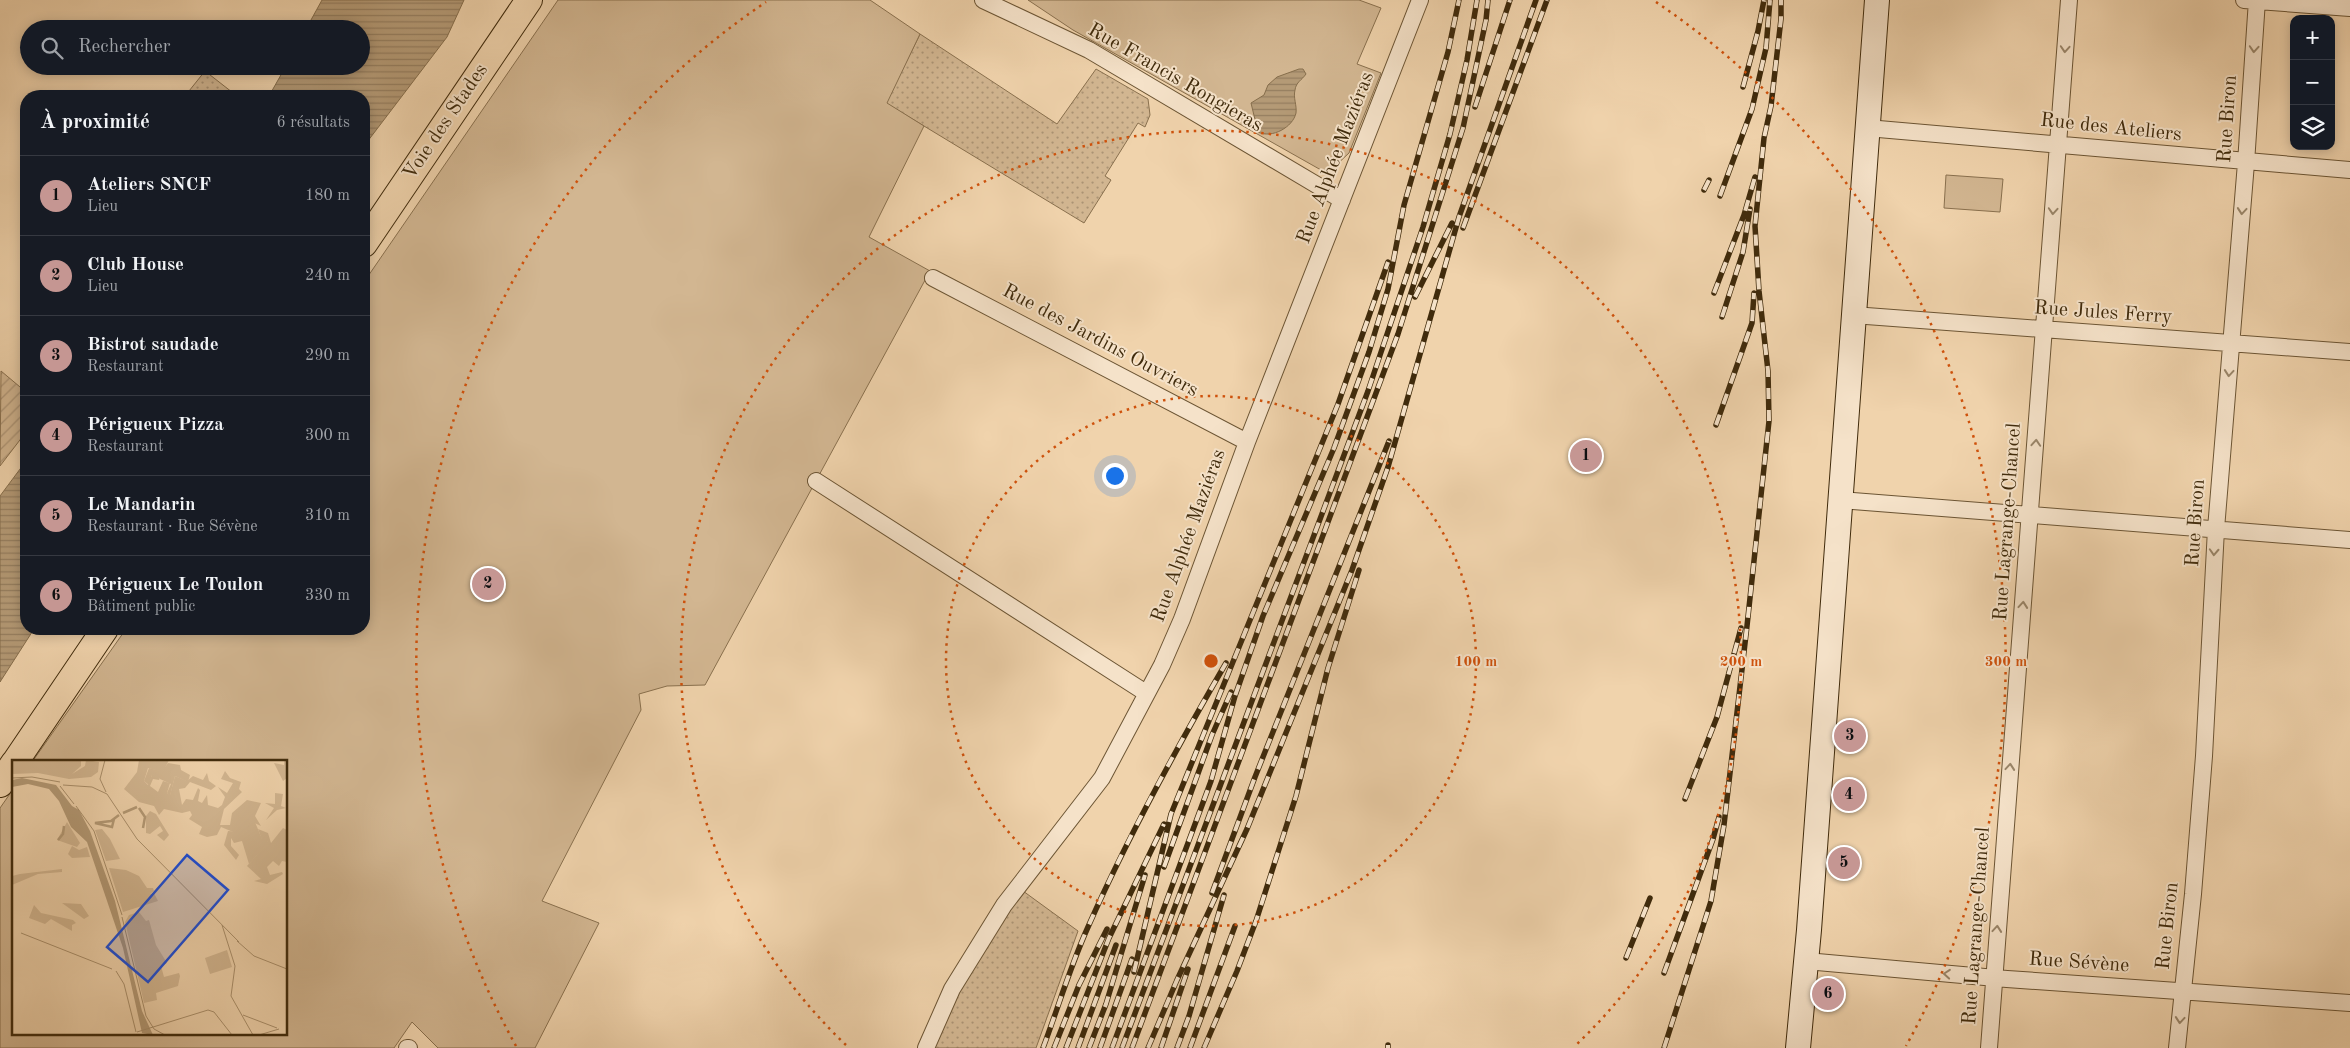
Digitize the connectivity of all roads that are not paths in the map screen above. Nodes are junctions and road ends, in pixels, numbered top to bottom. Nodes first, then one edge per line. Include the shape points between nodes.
1 (529, 0) edge
2 (983, 0) edge
3 (1420, 0) edge
4 (1877, 0) edge
5 (2069, 0) edge
6 (2253, 0) edge
7 (2350, 8) edge
8 (1867, 128) junction
9 (2058, 144) junction
10 (2246, 163) junction
11 (2350, 170) edge
12 (1342, 200) junction
13 (370, 235) edge
14 (933, 278) dead end
15 (1854, 315) junction
16 (2044, 330) junction
17 (2231, 344) junction
18 (2350, 352) edge
19 (1247, 442) junction
20 (816, 481) dead end
21 (1840, 500) junction
22 (2030, 514) junction
23 (2216, 529) junction
24 (2350, 540) edge
25 (101, 635) edge
26 (1146, 693) junction
27 (16, 760) edge
28 (12, 766) edge
29 (0, 784) edge
30 (1806, 961) junction
31 (1995, 978) junction
32 (2182, 992) junction
33 (2350, 1003) edge
34 (926, 1048) edge
35 (1798, 1048) edge
36 (1989, 1048) edge
37 (2178, 1048) edge

1 - 13 main road, Voie des Stades
2 - 12 street, Rue Francis Rongieras via 1089,50
3 - 12 street, Rue Alphée Maziéras
4 - 8 main road
5 -> 9 street, Rue Lagrange-Chancel
6 - 7 street
6 -> 10 street, Rue Biron
8 - 9 street, Rue des Ateliers
8 - 15 main road
9 - 10 street, Rue des Ateliers
9 -> 16 street, Rue Lagrange-Chancel
10 - 11 street, Rue des Ateliers
10 -> 17 street, Rue Biron
12 - 19 street, Rue Alphée Maziéras
14 - 19 street, Rue des Jardins Ouvriers
15 - 16 street, Rue Jules Ferry
15 - 21 main road
16 - 17 street, Rue Jules Ferry
22 -> 16 street, Rue Lagrange-Chancel
17 - 18 street, Rue Jules Ferry
17 -> 23 street, Rue Biron
19 - 26 street, Rue Alphée Maziéras via 1182,619
20 - 26 street
21 - 22 street
21 - 30 main road
22 - 23 street
31 -> 22 street, Rue Lagrange-Chancel
23 - 24 street
23 -> 32 street, Rue Biron via 2204,756
25 - 27 main road
26 - 34 street, Rue Alphée Maziéras via 1102,778 1004,905 952,989
28 - 29 main road
31 -> 30 street, Rue Sévène
30 - 35 main road
31 - 32 street, Rue Sévène
31 - 36 street, Rue Lagrange-Chancel
32 - 33 street, Rue Sévène
32 -> 37 street, Rue Biron

